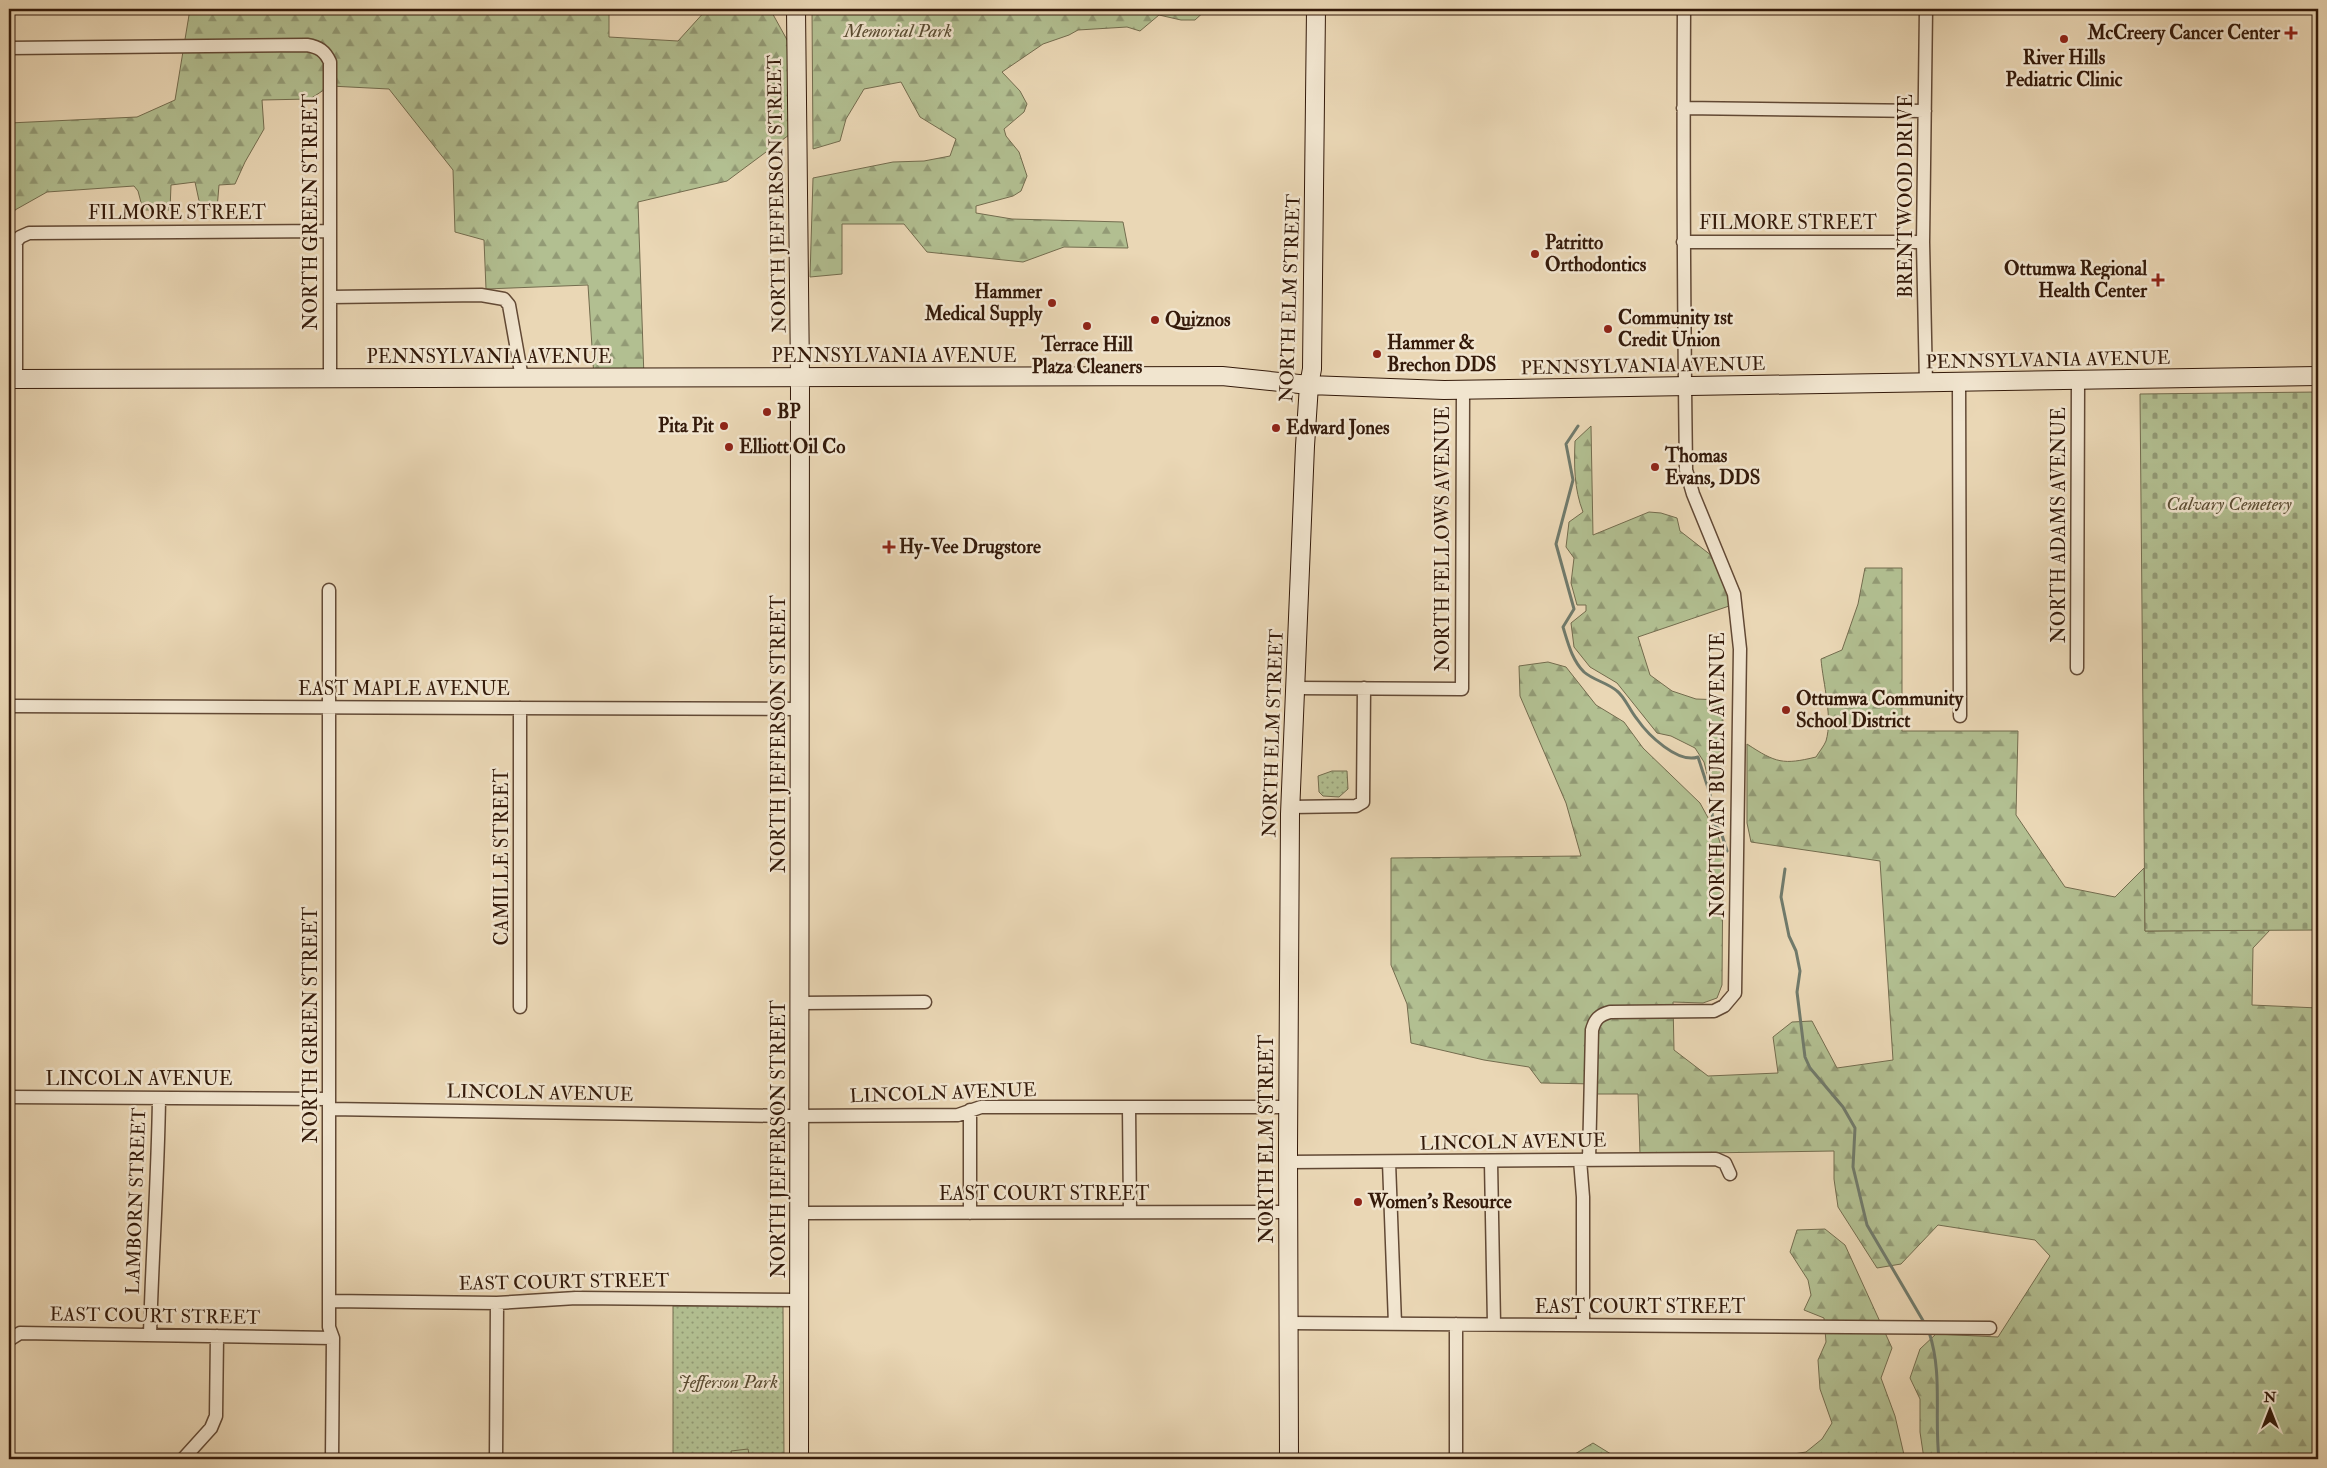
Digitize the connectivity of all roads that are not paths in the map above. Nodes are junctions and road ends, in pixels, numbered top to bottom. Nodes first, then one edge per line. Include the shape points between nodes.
1 (796, 9) edge
2 (1316, 9) edge
3 (1684, 9) edge
4 (1926, 9) edge
5 (9, 48) edge
6 (1683, 108) junction
7 (1925, 110) junction
8 (330, 231) junction
9 (1683, 242) junction
10 (1923, 242) junction
11 (330, 297) junction
12 (2318, 376) edge
13 (800, 377) junction
14 (330, 378) junction
15 (522, 378) junction
16 (12, 379) edge
17 (2078, 381) junction
18 (1960, 383) junction
19 (1926, 384) junction
20 (1309, 385) junction
21 (1685, 387) junction
22 (1462, 390) junction
23 (329, 590) dead end
24 (2077, 668) dead end
25 (1295, 688) junction
26 (1364, 688) junction
27 (9, 706) edge
28 (329, 707) junction
29 (520, 708) junction
30 (800, 709) junction
31 (1960, 716) dead end
32 (1290, 807) junction
33 (925, 1002) dead end
34 (800, 1003) junction
35 (520, 1007) dead end
36 (9, 1098) edge
37 (159, 1098) junction
38 (329, 1104) junction
39 (1288, 1107) junction
40 (1129, 1108) junction
41 (970, 1110) junction
42 (800, 1116) junction
43 (1585, 1160) junction
44 (1288, 1162) junction
45 (1389, 1162) junction
46 (1490, 1162) junction
47 (1730, 1174) dead end
48 (1130, 1212) junction
49 (1288, 1212) junction
50 (800, 1213) junction
51 (970, 1213) junction
52 (800, 1300) junction
53 (330, 1301) junction
54 (497, 1303) junction
55 (1288, 1323) junction
56 (1395, 1324) junction
57 (1456, 1324) junction
58 (1494, 1324) junction
59 (1583, 1325) junction
60 (1990, 1328) dead end
61 (150, 1335) junction
62 (217, 1336) junction
63 (333, 1338) junction
64 (9, 1340) edge
65 (183, 1459) edge
66 (332, 1459) edge
67 (496, 1459) edge
68 (799, 1459) edge
69 (1289, 1459) edge
70 (1456, 1459) edge

1 - 13 main road, NORTH JEFFERSON STREET
2 - 20 main road, NORTH ELM STREET
3 - 6 street, NORTH VAN BUREN AVENUE
4 - 7 street, BRENTWOOD DRIVE
5 - 8 street, NORTH GREEN STREET via 307,45 320,49 330,62
6 - 7 street
6 - 9 street, NORTH VAN BUREN AVENUE
7 - 10 street, BRENTWOOD DRIVE
8 - 11 street, NORTH GREEN STREET
8 - 16 street, FILMORE STREET via 20,237 16,242
9 - 10 street, FILMORE STREET
9 - 21 street, NORTH VAN BUREN AVENUE
10 - 19 street, BRENTWOOD DRIVE
11 - 14 street, NORTH GREEN STREET
11 - 15 street via 481,295 504,299 509,306
12 - 17 main road, PENNSYLVANIA AVENUE
13 - 15 main road, PENNSYLVANIA AVENUE
13 - 20 main road, PENNSYLVANIA AVENUE via 1222,376
13 - 30 main road, NORTH JEFFERSON STREET
14 - 15 main road, PENNSYLVANIA AVENUE
14 - 16 main road, PENNSYLVANIA AVENUE
17 - 18 main road, PENNSYLVANIA AVENUE
17 - 24 street, NORTH ADAMS AVENUE
18 - 19 main road, PENNSYLVANIA AVENUE
18 - 31 street
19 - 21 main road, PENNSYLVANIA AVENUE
20 - 22 main road, PENNSYLVANIA AVENUE
20 - 25 main road, NORTH ELM STREET
21 - 22 main road, PENNSYLVANIA AVENUE
21 - 43 street, NORTH VAN BUREN AVENUE via 1686,470 1734,594 1740,649 1735,993 1724,1006 1714,1011 1610,1012 1594,1021
22 - 26 street, NORTH FELLOWS AVENUE via 1462,689
23 - 28 street, NORTH GREEN STREET
25 - 26 street
25 - 32 main road, NORTH ELM STREET
26 - 32 street via 1363,802 1356,806
27 - 28 street, EAST MAPLE AVENUE
28 - 29 street, EAST MAPLE AVENUE
28 - 38 street, NORTH GREEN STREET
29 - 30 street, EAST MAPLE AVENUE
29 - 35 street, CAMILLE STREET
30 - 34 main road, NORTH JEFFERSON STREET
32 - 39 main road, NORTH ELM STREET
33 - 34 street
34 - 42 main road, NORTH JEFFERSON STREET
36 - 37 street, LINCOLN AVENUE
37 - 38 street, LINCOLN AVENUE
37 - 61 street, LAMBORN STREET
38 - 42 street, LINCOLN AVENUE
38 - 53 street, NORTH GREEN STREET
39 - 40 street, LINCOLN AVENUE
39 - 44 main road, NORTH ELM STREET
40 - 41 street, LINCOLN AVENUE via 981,1107
40 - 48 street
41 - 42 street, LINCOLN AVENUE via 958,1115
41 - 51 street
42 - 50 main road, NORTH JEFFERSON STREET
43 - 46 street, LINCOLN AVENUE
43 - 47 street, LINCOLN AVENUE via 1716,1159 1725,1164
43 - 59 street
44 - 45 street, LINCOLN AVENUE
44 - 49 main road, NORTH ELM STREET
45 - 46 street, LINCOLN AVENUE
45 - 56 street
46 - 58 street
48 - 49 street, EAST COURT STREET
48 - 51 street, EAST COURT STREET
49 - 55 main road, NORTH ELM STREET
50 - 51 street, EAST COURT STREET
50 - 52 main road, NORTH JEFFERSON STREET
52 - 54 street, EAST COURT STREET via 576,1298
52 - 68 main road, NORTH JEFFERSON STREET
53 - 54 street, EAST COURT STREET
53 - 63 street, NORTH GREEN STREET
54 - 67 street
55 - 56 street, EAST COURT STREET
55 - 69 main road, NORTH ELM STREET
56 - 57 street, EAST COURT STREET
57 - 58 street, EAST COURT STREET
57 - 70 street
58 - 59 street, EAST COURT STREET
59 - 60 street, EAST COURT STREET
61 - 62 street, EAST COURT STREET
61 - 64 street, EAST COURT STREET via 20,1332
62 - 63 street, EAST COURT STREET
62 - 65 street via 216,1416 211,1428
63 - 66 street, NORTH GREEN STREET

